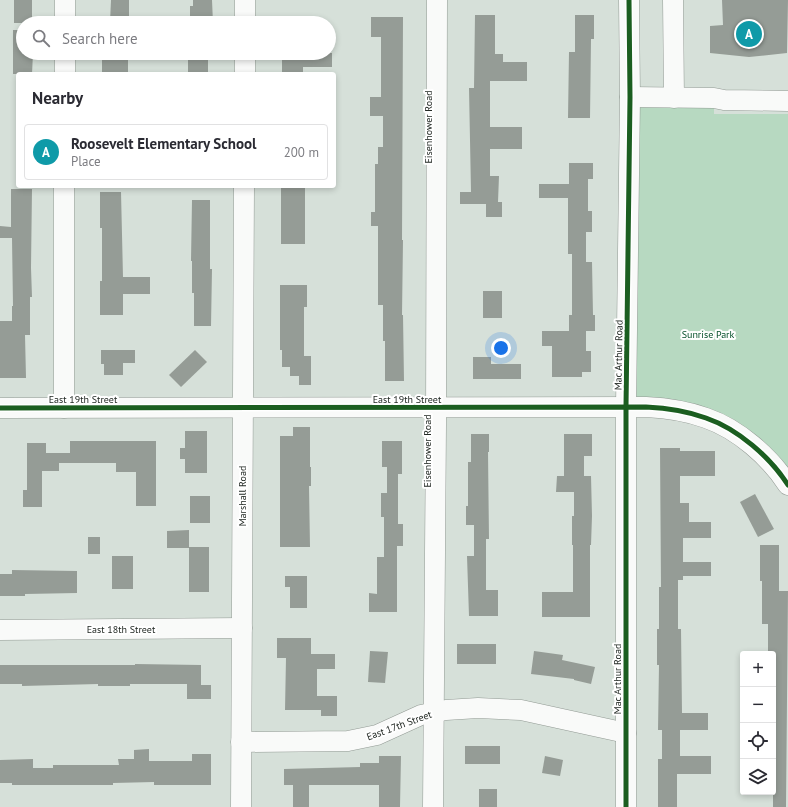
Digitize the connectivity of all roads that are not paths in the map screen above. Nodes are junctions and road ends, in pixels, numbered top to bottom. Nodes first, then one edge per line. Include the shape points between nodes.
1 (65, 0) edge
2 (245, 0) edge
3 (437, 0) edge
4 (629, 0) edge
5 (673, 0) edge
6 (65, 16) edge
7 (245, 16) edge
8 (65, 60) edge
9 (245, 60) edge
10 (65, 72) edge
11 (245, 72) edge
12 (630, 97) junction
13 (674, 98) junction
14 (788, 101) edge
15 (64, 188) edge
16 (244, 188) edge
17 (626, 407) junction
18 (0, 408) edge
19 (64, 408) junction
20 (243, 408) junction
21 (436, 408) junction
22 (788, 485) edge
23 (242, 628) junction
24 (0, 630) edge
25 (434, 712) junction
26 (626, 733) junction
27 (241, 742) junction
28 (241, 807) edge
29 (433, 807) edge
30 (626, 807) edge

1 - 6 street
2 - 7 street
3 - 21 street, Eisenhower Road
4 - 12 street, Mac Arthur Road
5 - 13 street
8 - 10 street
9 - 11 street
12 - 13 street
12 - 17 street, Mac Arthur Road
13 - 14 street
15 - 19 street
16 - 20 street, Marshall Road
17 - 21 street, East 19th Street
17 - 22 street, East 19th Street via 668,408 708,418 728,428 764,455
17 - 26 street, Mac Arthur Road
18 - 19 street, East 19th Street
19 - 20 street, East 19th Street
20 - 21 street, East 19th Street
20 - 23 street, Marshall Road
21 - 25 street, Eisenhower Road
23 - 24 street, East 18th Street
23 - 27 street, Marshall Road
25 - 26 street, East 17th Street via 478,708 521,710
25 - 27 street, East 17th Street via 421,715 377,735 348,741
25 - 29 street, Eisenhower Road
26 - 30 street, Mac Arthur Road
27 - 28 street, Marshall Road

